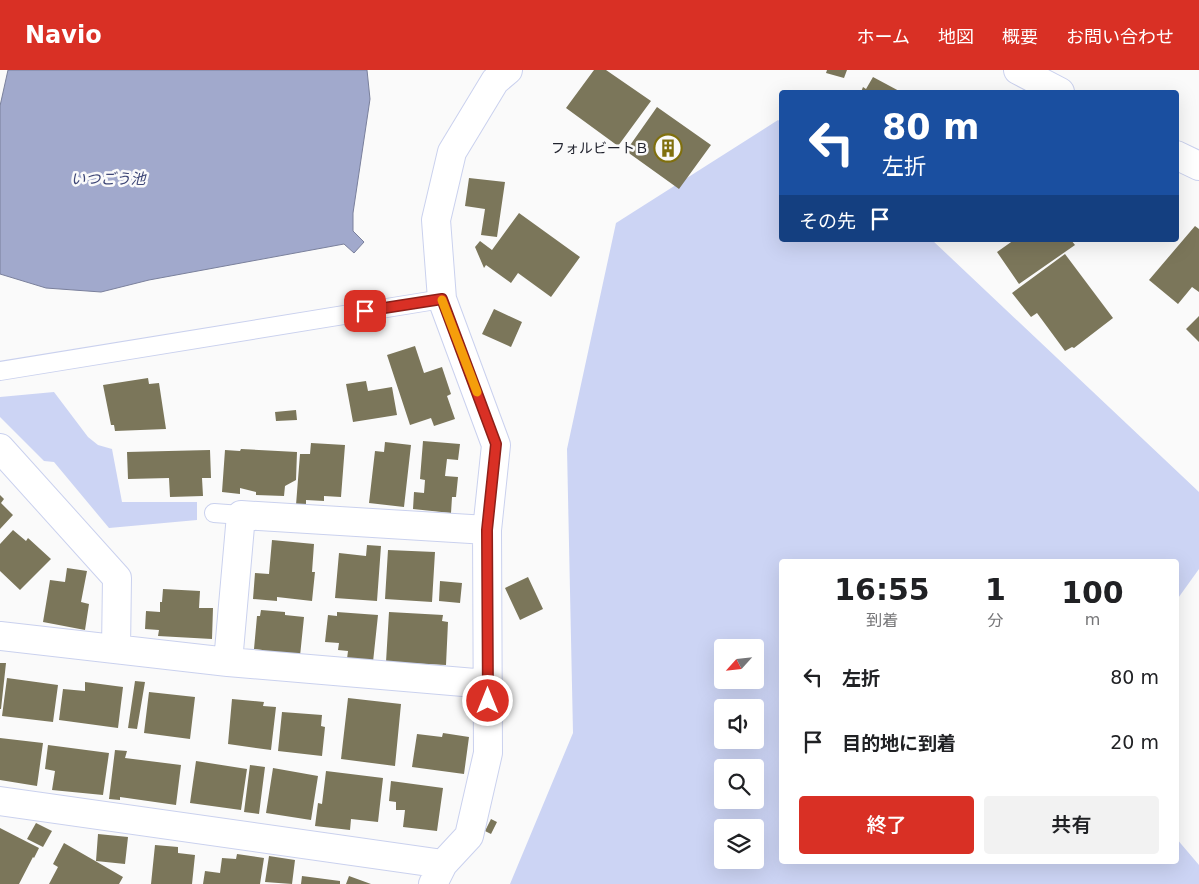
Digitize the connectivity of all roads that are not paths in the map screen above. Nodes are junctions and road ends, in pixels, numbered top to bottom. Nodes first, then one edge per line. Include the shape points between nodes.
1 (508, 70) edge
2 (1018, 70) edge
3 (1056, 90) edge
4 (1179, 156) edge
5 (1199, 166) edge
6 (442, 299) junction
7 (0, 371) edge
8 (0, 448) edge
9 (487, 530) junction
10 (0, 636) edge
11 (116, 649) junction
12 (228, 662) junction
13 (488, 684) junction
14 (0, 800) edge
15 (438, 874) edge

1 - 6 street via 495,81 452,152 436,220
2 - 3 street
4 - 5 street
6 - 7 lane
6 - 9 street via 496,444
8 - 11 street via 117,578
9 - 12 street via 228,514
9 - 13 street
10 - 11 street
11 - 12 street
12 - 13 street
13 - 15 street via 488,753 469,836
14 - 15 street

